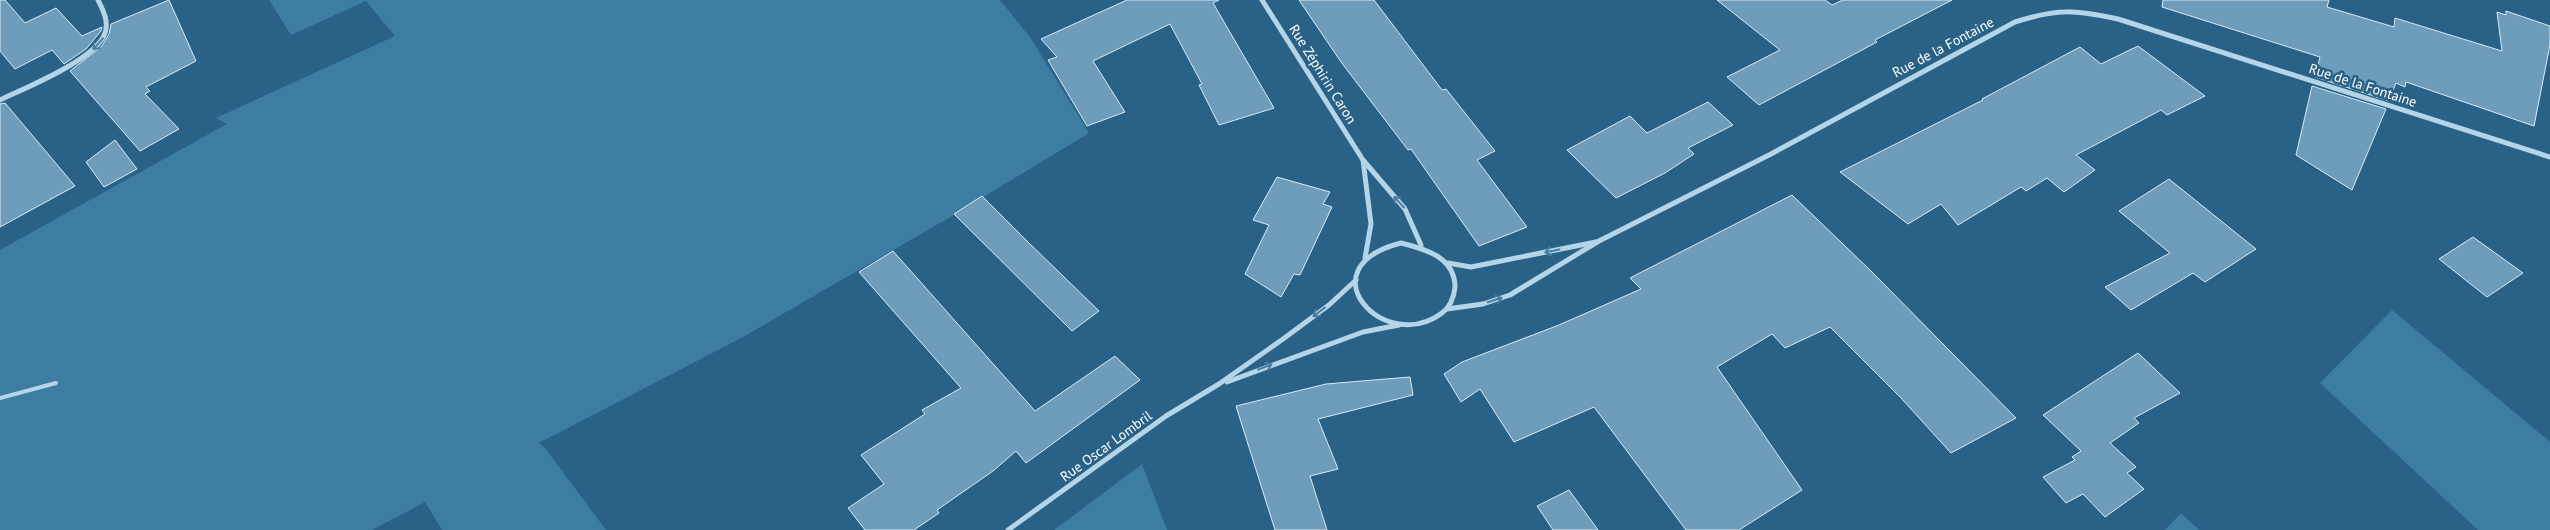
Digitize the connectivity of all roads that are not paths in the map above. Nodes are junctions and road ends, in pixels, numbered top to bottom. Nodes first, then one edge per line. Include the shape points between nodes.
1 (98, 0) edge
2 (1262, 0) edge
3 (0, 100) edge
4 (2550, 157) edge
5 (1363, 160) junction
6 (1599, 241) junction
7 (1421, 245) junction
8 (1365, 258) junction
9 (1447, 263) junction
10 (1356, 280) junction
11 (1447, 309) junction
12 (1400, 325) junction
13 (56, 383) dead end
14 (1219, 384) junction
15 (0, 398) edge
16 (1008, 530) edge

1 -> 3 street via 105,14 106,30 99,45 85,56
2 - 5 street, Rue Zéphirin Caron
4 - 6 street, Rue de la Fontaine via 2118,19 2080,11 2047,12 2015,22 1979,40 1771,154
7 -> 5 street, Rue Zéphirin Caron via 1405,209
5 - 8 street, Rue Zéphirin Caron via 1371,224
6 -> 9 street, Rue de la Fontaine via 1471,267
11 -> 6 street, Rue de la Fontaine via 1483,304 1510,295
7 - 8 street via 1401,243 1380,247
7 - 9 street via 1439,254
8 - 10 street via 1356,272
9 - 11 street via 1457,286 1453,302
10 - 12 street via 1356,290 1363,306 1379,318
10 -> 14 street, Rue Oscar Lombril via 1329,305
11 - 12 street via 1422,324
14 -> 12 street, Rue Oscar Lombril via 1363,332
13 - 15 lane
14 - 16 street, Rue Oscar Lombril via 1166,416

